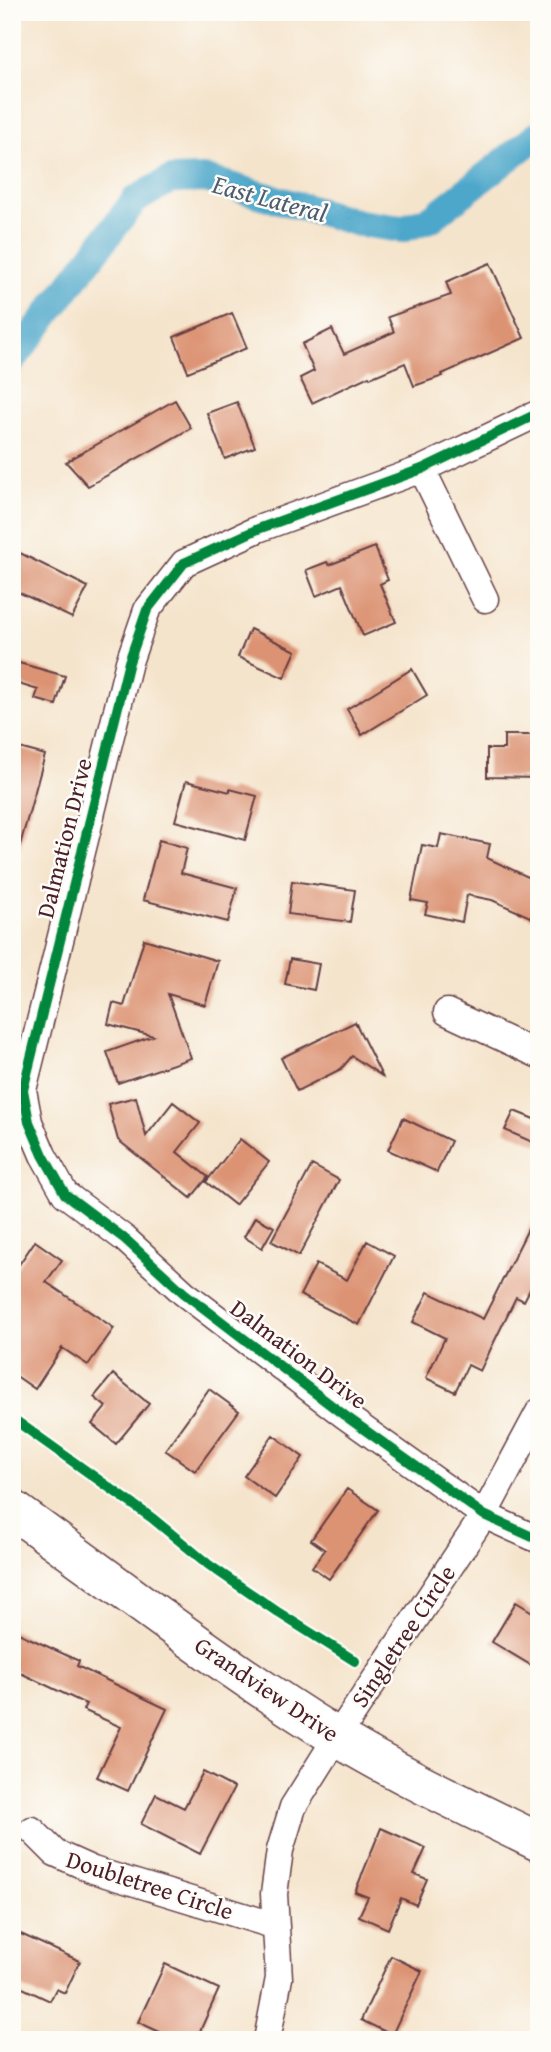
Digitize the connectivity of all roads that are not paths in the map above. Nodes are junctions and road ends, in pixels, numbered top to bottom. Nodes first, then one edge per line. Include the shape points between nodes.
1 (539, 414) edge
2 (422, 469) junction
3 (485, 599) dead end
4 (447, 1012) dead end
5 (539, 1055) edge
6 (539, 1412) edge
7 (12, 1509) edge
8 (484, 1515) junction
9 (539, 1539) edge
10 (337, 1737) junction
11 (32, 1830) dead end
12 (539, 1842) edge
13 (276, 1926) junction
14 (267, 2040) edge

1 - 2 street, Dalmation Drive
2 - 3 street
2 - 8 street, Dalmation Drive via 258,528 184,563 148,610 129,662 23,1090 29,1122 65,1194 195,1301
4 - 5 street
6 - 8 street, Singletree Circle
7 - 10 street, Grandview Drive via 240,1674
8 - 9 street, Dalmation Drive
8 - 10 street, Singletree Circle
10 - 12 street, Grandview Drive
10 - 13 street, Singletree Circle via 293,1807 280,1850
11 - 13 street, Doubletree Circle via 55,1853 93,1870
13 - 14 street, Singletree Circle via 279,1978

